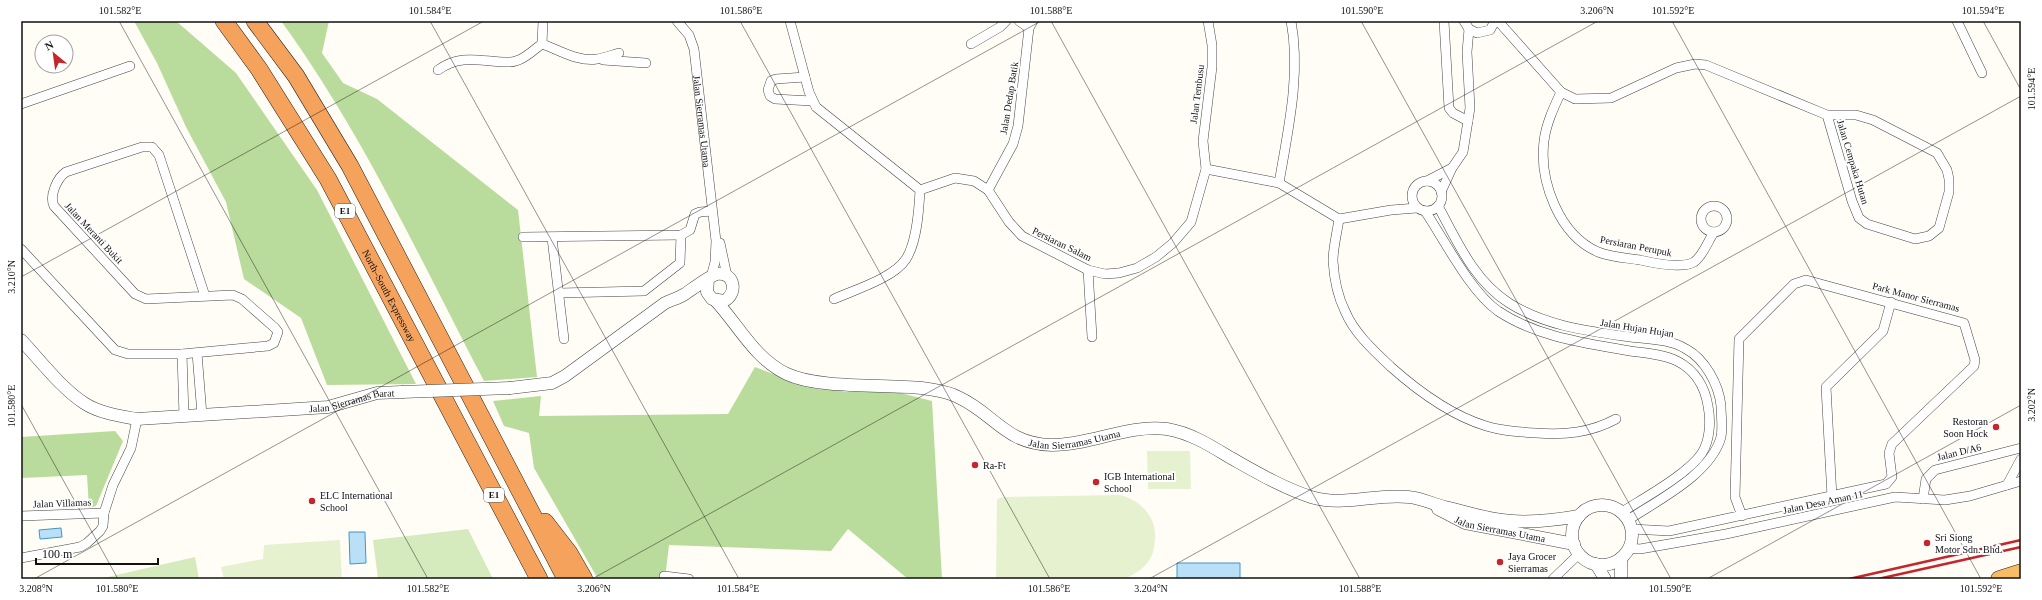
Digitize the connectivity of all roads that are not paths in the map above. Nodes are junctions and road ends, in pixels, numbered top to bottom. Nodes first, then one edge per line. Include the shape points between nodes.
1 (224, 21) edge
2 (255, 21) edge
3 (543, 21) edge
4 (677, 21) edge
5 (790, 21) edge
6 (1006, 21) edge
7 (1019, 21) edge
8 (1208, 21) edge
9 (1291, 21) edge
10 (1444, 21) edge
11 (1495, 21) edge
12 (1498, 21) edge
13 (1957, 21) edge
14 (1031, 24) edge
15 (1467, 25) edge
16 (1486, 31) junction
17 (1512, 36) junction
18 (542, 44) junction
19 (971, 44) dead end
20 (1467, 52) junction
21 (619, 53) dead end
22 (597, 59) junction
23 (646, 63) dead end
24 (130, 66) dead end
25 (438, 70) dead end
26 (1982, 73) dead end
27 (806, 77) junction
28 (1561, 92) junction
29 (812, 101) junction
30 (21, 104) edge
31 (1828, 115) junction
32 (1468, 121) junction
33 (1452, 168) junction
34 (1206, 169) junction
35 (1427, 181) junction
36 (1279, 183) junction
37 (920, 190) junction
38 (988, 190) junction
39 (1442, 192) junction
40 (1412, 195) junction
41 (1438, 206) junction
42 (1421, 209) junction
43 (1391, 210) junction
44 (712, 211) junction
45 (1339, 219) junction
46 (715, 226) junction
47 (1714, 232) dead end
48 (681, 235) junction
49 (523, 237) dead end
50 (552, 238) junction
51 (21, 249) edge
52 (1088, 270) junction
53 (727, 276) junction
54 (709, 279) junction
55 (559, 293) junction
56 (683, 295) junction
57 (205, 296) junction
58 (731, 296) junction
59 (712, 298) junction
60 (834, 299) dead end
61 (1891, 302) junction
62 (737, 326) junction
63 (1092, 337) dead end
64 (564, 339) dead end
65 (21, 340) edge
66 (197, 353) junction
67 (182, 354) junction
68 (202, 415) junction
69 (184, 416) junction
70 (137, 419) junction
71 (1616, 419) dead end
72 (2021, 448) edge
73 (2021, 459) edge
74 (2021, 482) edge
75 (2007, 485) junction
76 (1832, 496) junction
77 (1923, 499) junction
78 (1431, 503) junction
79 (527, 504) junction
80 (104, 513) junction
81 (21, 516) edge
82 (1579, 516) junction
83 (1742, 516) junction
84 (1627, 520) junction
85 (1629, 548) junction
86 (1576, 549) junction
87 (21, 558) edge
88 (1621, 558) junction
89 (1596, 564) junction
90 (2021, 572) edge
91 (664, 576) dead end
92 (539, 579) edge
93 (566, 579) edge
94 (584, 579) edge
95 (689, 579) edge
96 (1553, 579) edge
97 (1606, 579) edge
98 (1621, 579) edge
99 (1999, 579) edge

1 - 92 highway, North–South Expressway / E1 via 259,69 328,179
2 - 79 highway, E1 via 296,76 350,166
3 - 18 street
4 - 44 street, Jalan Sierramas Utama via 689,35 694,49
5 - 27 street
6 - 19 street
7 - 14 street, Jalan Dedap Batik
8 - 34 street, Jalan Tembusu via 1212,67 1203,141
9 - 36 street via 1295,43 1293,97
10 - 32 street via 1449,108
11 - 16 street
12 - 17 street, Jalan Cempaka Hutan
13 - 26 street
14 - 38 street, Jalan Dedap Batik via 1018,126 1012,144
15 - 16 street
15 - 20 street
16 - 17 street
16 - 20 street
17 - 28 street, Jalan Cempaka Hutan
18 - 22 street via 572,57
18 - 25 street via 516,61 456,61
20 - 32 street via 1470,108
21 - 22 street
22 - 23 street
24 - 30 street
27 - 29 street
27 - 29 street via 776,78 771,81 768,90 770,96 775,99
28 - 31 street, Jalan Cempaka Hutan via 1575,99 1611,98 1676,68 1695,64 1706,65
28 - 47 street, Persiaran Perupuk via 1544,140 1543,157 1547,185 1553,201 1575,236 1599,252 1685,266 1696,261
29 - 37 street via 824,115
31 - 31 street, Jalan Cempaka Hutan via 1856,115 1873,120 1937,153 1945,165 1949,180 1949,192 1939,228 1929,236 1915,239 1867,224 1860,218 1852,201
32 - 33 street via 1463,152
33 - 35 street
33 - 39 street
34 - 36 street
34 - 52 street, Persiaran Salam via 1192,222 1173,243 1137,268 1105,274
35 - 39 street via 1436,184
35 - 40 street via 1415,186
36 - 45 street
37 - 38 street, Persiaran Salam via 959,178 974,181
37 - 60 street via 916,225 906,260 890,274
38 - 52 street, Persiaran Salam via 1009,222 1022,236
39 - 41 street
40 - 42 street via 1412,200
40 - 43 street
41 - 42 street via 1434,209
41 - 84 street, Jalan Hujan Hujan via 1472,267 1507,302 1536,317 1585,331 1662,341 1685,348 1706,368 1714,382 1722,417 1721,436 1710,460 1695,475
42 - 43 street
42 - 84 street via 1484,299 1499,311 1550,335 1667,356 1688,368 1698,379 1705,391 1710,419 1706,444 1701,454
43 - 45 street
44 - 46 street, Jalan Sierramas Utama
44 - 48 street via 695,214 690,230
45 - 71 street via 1333,261 1345,312 1356,331 1381,358 1423,394 1472,420 1508,431 1578,433 1592,430
46 - 53 street, Jalan Sierramas Utama
46 - 54 street, Jalan Sierramas Utama via 716,262
48 - 50 street
48 - 55 street via 680,263 644,291
49 - 50 street
50 - 55 street
51 - 67 street, Jalan Meranti Bukit via 115,350 128,354
52 - 63 street
53 - 54 street via 718,274
53 - 58 street via 733,282
54 - 56 street, Jalan Sierramas Barat
54 - 59 street via 706,288
55 - 64 street
56 - 59 street, Jalan Sierramas Barat
56 - 68 street, Jalan Sierramas Barat, bridge via 665,303 552,383 510,388 377,393 328,407
57 - 57 street, Jalan Meranti Bukit via 146,299 135,294 54,206 52,197 59,178 66,172 142,147 152,147 156,150
57 - 66 street, Jalan Meranti Bukit via 233,295 242,298 278,332 274,343 268,346
58 - 59 street via 724,301
58 - 62 street, Jalan Sierramas Utama
59 - 62 street, Jalan Sierramas Utama
61 - 76 street via 1883,331 1826,387
61 - 76 street, Park Manor Sierramas via 1962,321 1966,326 1975,363 1889,448 1892,477 1890,481
61 - 83 street, Park Manor Sierramas via 1806,280 1800,281 1741,335 1738,344 1735,497
62 - 78 street, Jalan Sierramas Utama via 755,350 787,374 805,380 897,385 942,391 958,396 1009,434 1022,440 1051,445 1078,443 1147,428 1168,430 1197,438 1258,473 1311,497 1339,501 1408,496
65 - 70 street, Jalan Sierramas Barat via 85,404 111,414
66 - 67 street, Jalan Meranti Bukit
66 - 68 street
67 - 69 street
68 - 69 street, Jalan Sierramas Barat
69 - 70 street, Jalan Sierramas Barat
70 - 80 street, Jalan Villamas via 131,448 113,485
72 - 77 street, Jalan D/A6 via 1935,470 1926,479
73 - 75 street
74 - 75 street, Jalan Desa Aman 11
75 - 77 street, Jalan Desa Aman 11 via 1945,500
76 - 83 street, Park Manor Sierramas
77 - 85 street, Jalan Desa Aman 11 via 1895,497 1726,534 1640,549
78 - 82 street, Jalan Sierramas Utama via 1495,519 1529,522
78 - 86 street, Jalan Sierramas Utama via 1442,512 1465,523
79 - 93 highway, E1
79 - 94 highway via 546,523 569,553
80 - 81 street, Jalan Villamas
80 - 87 street, Jalan Villamas via 100,531 84,546
82 - 84 street via 1595,506 1604,505 1614,508
82 - 86 street via 1572,535
83 - 84 street, Park Manor Sierramas via 1669,531
84 - 85 street via 1632,539
85 - 88 street
86 - 89 street via 1586,560
86 - 96 street
88 - 89 street via 1609,564
88 - 98 street
89 - 97 street
90 - 99 highway
91 - 95 street

